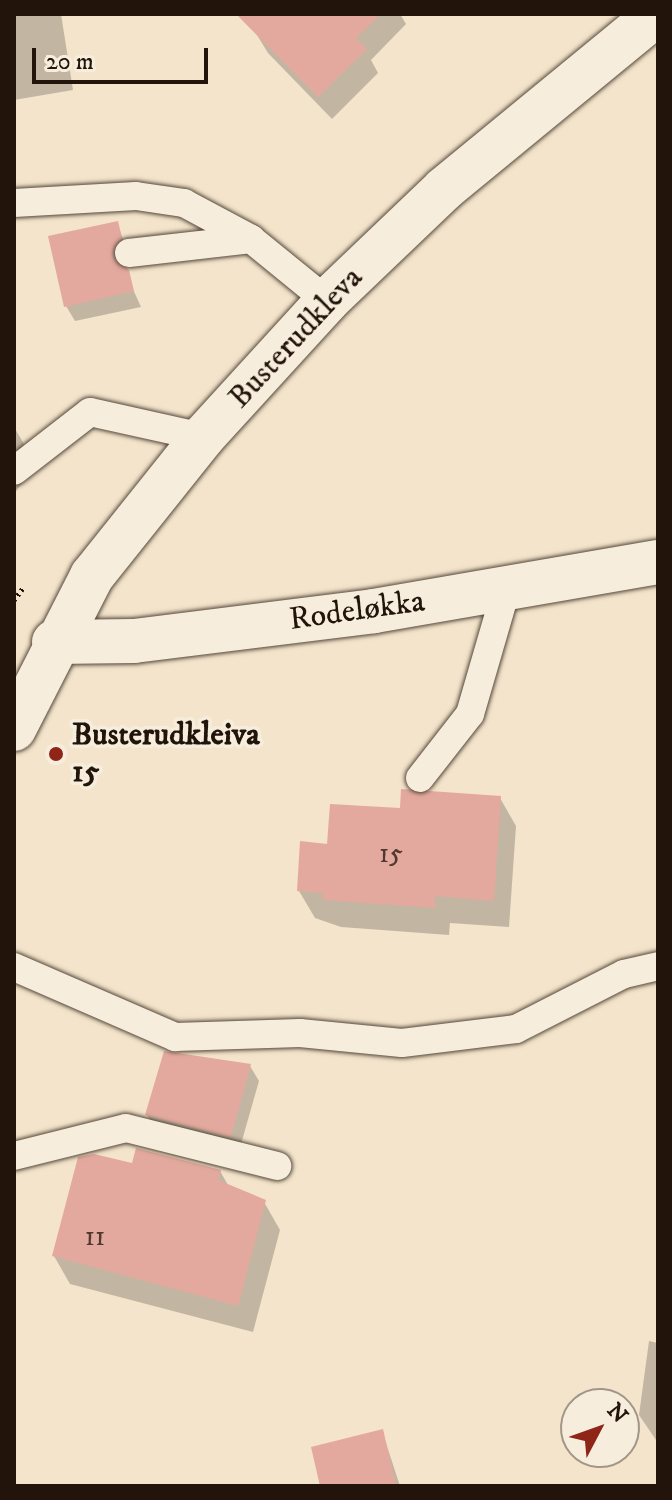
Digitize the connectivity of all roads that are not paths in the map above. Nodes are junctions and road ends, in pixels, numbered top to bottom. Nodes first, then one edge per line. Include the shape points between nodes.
1 (657, 14) edge
2 (14, 203) edge
3 (251, 239) junction
4 (129, 253) dead end
5 (327, 301) junction
6 (203, 437) junction
7 (14, 471) edge
8 (658, 562) edge
9 (507, 587) junction
10 (54, 642) junction
11 (14, 729) edge
12 (420, 778) dead end
13 (658, 966) edge
14 (14, 967) edge
15 (14, 1156) edge
16 (277, 1166) dead end

1 - 5 street, Busterudkleva via 444,189
2 - 3 lane via 136,196 184,203
3 - 4 lane
3 - 5 lane
5 - 6 street, Busterudkleva
6 - 7 lane via 90,412
6 - 10 street, Busterudkleva via 92,576
8 - 9 street, Rodeløkka
9 - 10 street, Rodeløkka via 134,641
9 - 12 lane via 470,714
10 - 11 street, Busterudkleva
13 - 14 lane via 624,974 516,1029 402,1043 300,1033 175,1037
15 - 16 lane via 126,1128

